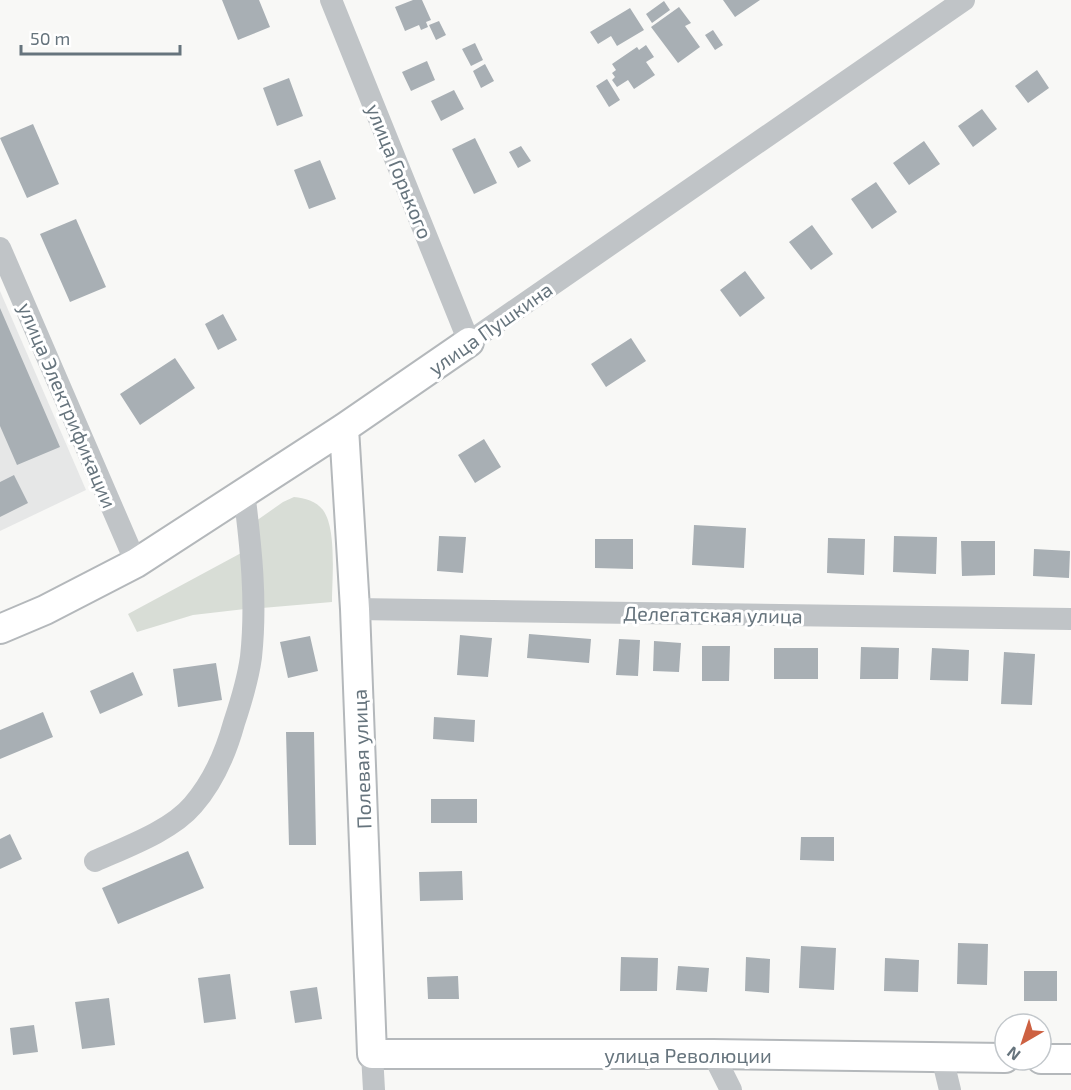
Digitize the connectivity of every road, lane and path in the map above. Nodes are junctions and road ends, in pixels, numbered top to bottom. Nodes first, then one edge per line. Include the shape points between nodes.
1 (330, 0) edge
2 (964, 0) edge
3 (0, 248) edge
4 (469, 342) junction
5 (344, 428) junction
6 (244, 492) junction
7 (136, 562) junction
8 (355, 609) junction
9 (1071, 620) edge
10 (0, 629) edge
11 (95, 861) dead end
12 (372, 1054) junction
13 (713, 1054) junction
14 (942, 1057) junction
15 (993, 1058) edge
16 (1053, 1059) edge
17 (1071, 1059) edge
18 (375, 1090) edge
19 (731, 1090) edge
20 (950, 1090) edge

1 - 4 street, улица Горького
2 - 4 street, улица Пушкина
3 - 7 street, улица Электрификации
4 - 5 main road, улица Пушкина
5 - 6 main road, улица Пушкина
5 - 8 main road, Полевая улица
6 - 7 main road, улица Пушкина
6 - 11 street via 254,613 251,657 231,736 217,769 193,806 164,829
7 - 10 main road, улица Пушкина
8 - 9 street, Делегатская улица
8 - 12 main road, Полевая улица
12 - 13 main road, улица Революции
12 - 18 street, Полевая улица
13 - 14 main road, улица Революции
13 - 19 street
14 - 15 main road, улица Революции
14 - 20 street
16 - 17 main road

